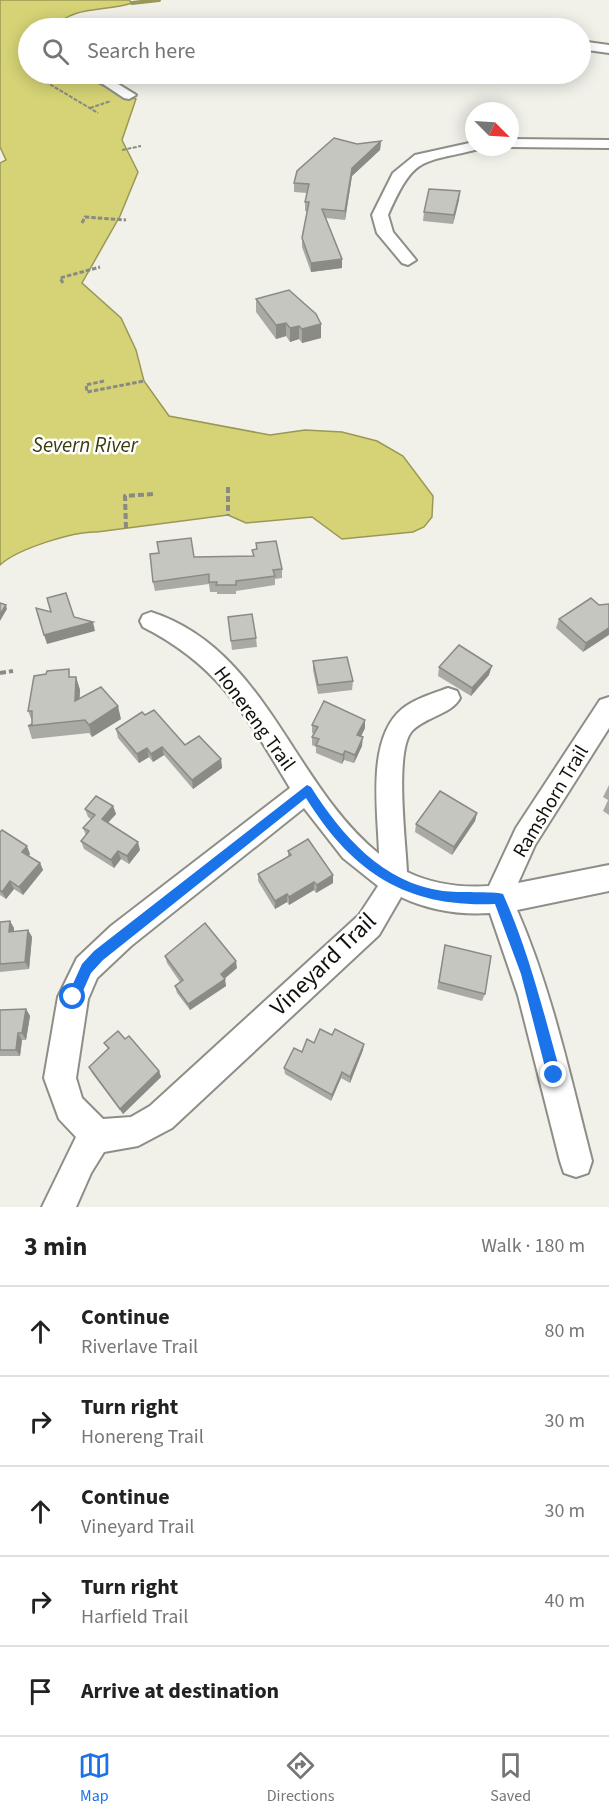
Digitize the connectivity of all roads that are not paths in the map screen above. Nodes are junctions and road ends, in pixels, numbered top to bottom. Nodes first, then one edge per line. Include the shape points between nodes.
1 (591, 47) edge
2 (609, 50) edge
3 (111, 84) edge
4 (129, 95) dead end
5 (519, 143) edge
6 (609, 144) edge
7 (465, 148) edge
8 (408, 261) dead end
9 (152, 621) dead end
10 (448, 698) dead end
11 (609, 707) edge
12 (307, 790) junction
13 (609, 878) edge
14 (394, 882) junction
15 (498, 898) junction
16 (96, 1135) junction
17 (576, 1161) dead end
18 (59, 1207) edge

1 - 2 street
3 - 4 street
5 - 6 street
7 - 8 street via 420,158 398,176 380,215 385,232
9 - 12 street, Honereng Trail via 191,642 228,675
10 - 14 street via 412,715 398,730 394,742 389,770
11 - 15 street, Ramshorn Trail via 525,837
12 - 14 street, Honereng Trail via 346,843
12 - 16 street via 87,968 73,997 60,1078 70,1108
13 - 15 street
14 - 15 street via 433,895 465,900
14 - 16 street, Vineyard Trail via 369,925 161,1117 131,1134
15 - 17 street via 527,974
16 - 18 street via 79,1161

